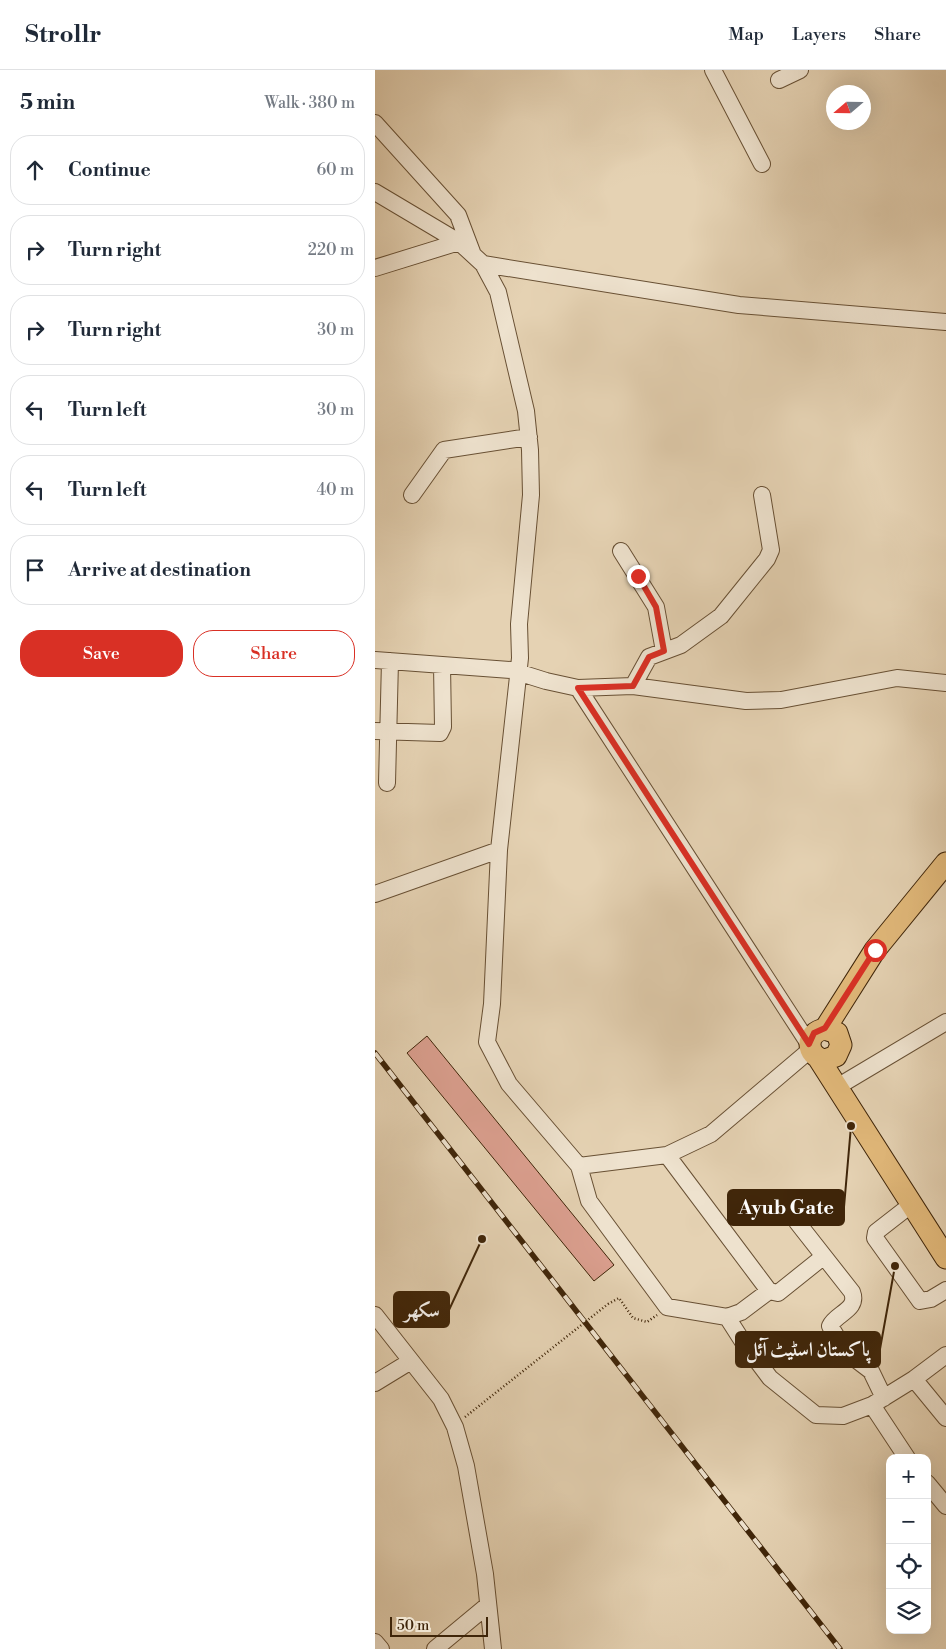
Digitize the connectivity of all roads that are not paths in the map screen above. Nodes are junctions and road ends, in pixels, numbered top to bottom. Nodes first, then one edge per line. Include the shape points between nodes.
1 (713, 70) edge
2 (800, 70) edge
3 (779, 80) dead end
4 (375, 123) edge
5 (762, 164) dead end
6 (375, 192) edge
7 (459, 242) junction
8 (478, 259) junction
9 (375, 268) edge
10 (946, 322) edge
11 (529, 436) junction
12 (412, 495) dead end
13 (762, 495) dead end
14 (621, 551) dead end
15 (664, 651) junction
16 (383, 660) edge
17 (442, 665) junction
18 (517, 673) junction
19 (946, 683) edge
20 (633, 686) junction
21 (578, 688) junction
22 (382, 731) edge
23 (387, 783) dead end
24 (499, 850) junction
25 (946, 863) edge
26 (375, 894) edge
27 (946, 1022) edge
28 (825, 1028) junction
29 (813, 1051) junction
30 (837, 1087) junction
31 (667, 1155) junction
32 (579, 1166) junction
33 (911, 1204) junction
34 (797, 1222) dead end
35 (823, 1257) junction
36 (946, 1258) edge
37 (946, 1290) edge
38 (769, 1291) junction
39 (375, 1315) edge
40 (727, 1317) junction
41 (946, 1355) edge
42 (411, 1361) junction
43 (914, 1379) junction
44 (375, 1383) edge
45 (878, 1402) junction
46 (946, 1418) edge
47 (905, 1454) edge
48 (931, 1488) edge
49 (946, 1506) edge
50 (488, 1605) junction
51 (375, 1642) edge
52 (381, 1649) edge
53 (435, 1649) edge
54 (493, 1649) edge

1 - 5 street
2 - 3 street
4 - 8 street via 458,215
6 - 7 street
7 - 8 street
7 - 9 street
8 - 10 street via 739,305
8 - 11 street via 498,292
11 - 12 street via 444,450
11 - 18 street via 531,495
13 - 15 street via 771,550 767,559 721,616 681,645
14 - 15 street via 656,607
15 - 20 street via 649,657
16 - 17 street
16 - 22 street
17 - 18 street
17 - 22 street via 443,726 440,733
18 - 21 street
18 - 24 street
19 - 20 street via 897,678 781,700 746,701
20 - 21 street
21 - 29 street
22 - 23 street
24 - 26 street
24 - 32 street via 492,1004 487,1042 509,1084
25 - 28 main road via 875,950
27 - 30 street
28 - 29 main road via 814,1033
28 - 29 main road via 837,1034 841,1045 836,1056 831,1059
29 - 30 main road
29 - 31 street via 711,1134
30 - 33 main road
31 - 32 street
31 - 38 street
32 - 40 street via 589,1201 667,1307
33 - 36 main road
33 - 37 street via 876,1232 875,1238 920,1301
34 - 35 street
35 - 38 street via 778,1293
35 - 45 street via 853,1292 855,1299 854,1304 833,1319 829,1326 846,1352 871,1371
38 - 40 street via 741,1312
39 - 42 street
40 - 45 street via 770,1378 816,1415 843,1416
41 - 43 street
42 - 44 street
42 - 50 street via 441,1399 455,1427 466,1466
43 - 45 street
43 - 46 street
45 - 47 street
48 - 49 street
50 - 53 street
50 - 54 street
51 - 52 street

